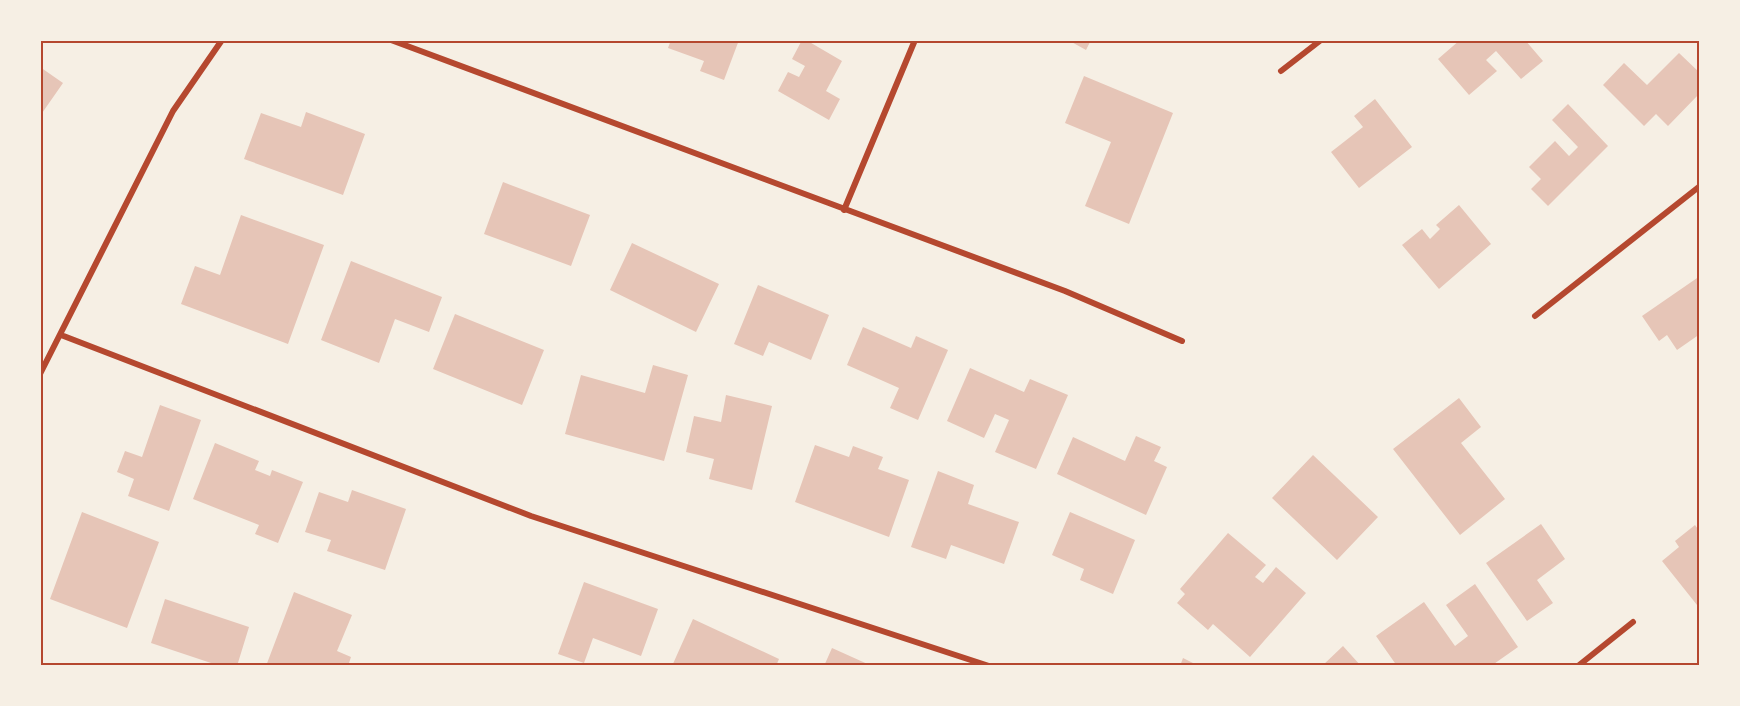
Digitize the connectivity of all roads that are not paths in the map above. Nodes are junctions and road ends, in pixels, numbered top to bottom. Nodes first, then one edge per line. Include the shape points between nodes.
1 (222, 40) edge
2 (391, 40) edge
3 (915, 40) edge
4 (1320, 40) edge
5 (1281, 71) dead end
6 (1700, 186) edge
7 (844, 210) junction
8 (1535, 316) dead end
9 (61, 335) junction
10 (1182, 341) dead end
11 (40, 374) edge
12 (1633, 622) dead end
13 (989, 666) edge
14 (1578, 666) edge

1 - 9 street via 173,111
2 - 7 street
3 - 7 street
4 - 5 street
6 - 8 street
7 - 10 street via 1065,291
9 - 11 street
9 - 13 street via 531,516
12 - 14 street

